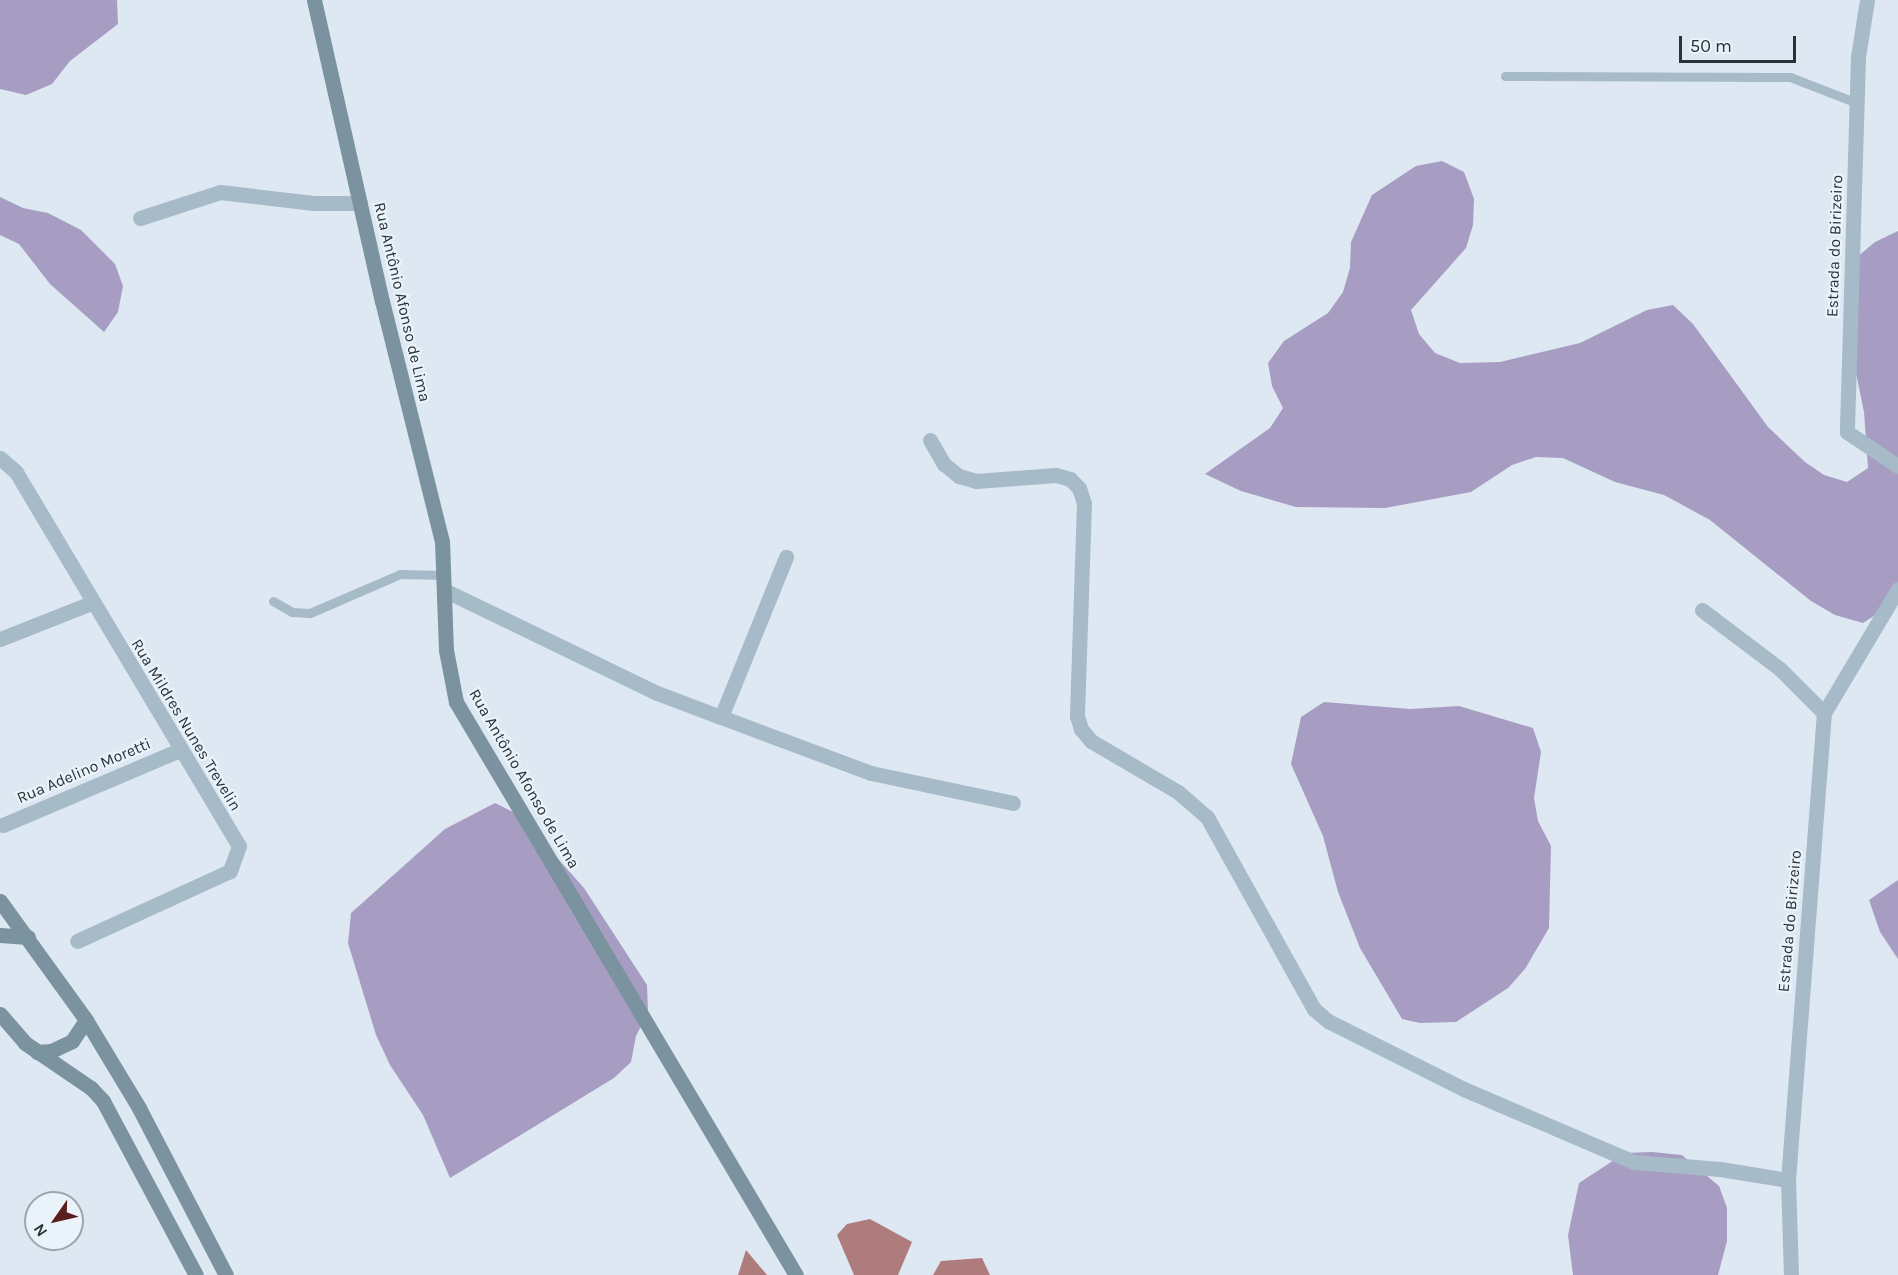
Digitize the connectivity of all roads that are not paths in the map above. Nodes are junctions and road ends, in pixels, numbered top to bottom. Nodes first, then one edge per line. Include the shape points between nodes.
1 (314, 0) edge
2 (1867, 0) edge
3 (1505, 76) dead end
4 (1857, 103) junction
5 (360, 203) junction
6 (140, 218) dead end
7 (930, 440) dead end
8 (0, 458) edge
9 (1898, 466) edge
10 (786, 557) dead end
11 (444, 582) junction
12 (1898, 589) edge
13 (273, 601) dead end
14 (91, 603) junction
15 (1702, 610) dead end
16 (0, 639) edge
17 (1824, 713) junction
18 (721, 717) junction
19 (180, 750) junction
20 (1013, 803) dead end
21 (3, 825) dead end
22 (0, 901) edge
23 (0, 935) edge
24 (28, 937) junction
25 (77, 942) dead end
26 (0, 1014) edge
27 (86, 1020) junction
28 (37, 1052) junction
29 (1788, 1180) junction
30 (196, 1275) edge
31 (226, 1275) edge
32 (796, 1275) edge
33 (1791, 1275) edge

1 - 5 main road, Rua Antônio Afonso de Lima
2 - 4 street, Estrada do Birizeiro via 1858,57
3 - 4 lane via 1790,77
4 - 9 street, Estrada do Birizeiro via 1847,432
5 - 6 street via 313,203 220,192
5 - 11 main road, Rua Antônio Afonso de Lima via 442,541
7 - 29 street via 944,464 959,476 976,481 1056,475 1070,478 1079,488 1084,503 1077,716 1081,729 1091,741 1178,792 1207,817 1314,1010 1328,1021 1466,1090 1634,1162 1720,1169
8 - 14 street, Rua Mildres Nunes Trevelin via 16,472
10 - 18 street
11 - 13 lane via 400,574 310,613 292,612
11 - 18 street via 646,688
11 - 32 main road, Rua Antônio Afonso de Lima via 446,650 456,702
12 - 17 street, Estrada do Birizeiro
14 - 16 street
14 - 19 street, Rua Mildres Nunes Trevelin
15 - 17 street via 1780,669
17 - 29 street, Estrada do Birizeiro
18 - 20 street via 871,773
19 - 21 street, Rua Adelino Moretti
19 - 25 street, Rua Mildres Nunes Trevelin via 239,846 230,871
22 - 24 main road
23 - 24 main road
24 - 27 main road
26 - 28 main road
27 - 28 main road via 72,1041 51,1051
27 - 31 main road via 139,1108
28 - 30 main road via 91,1088 103,1101
29 - 33 street, Estrada do Birizeiro

